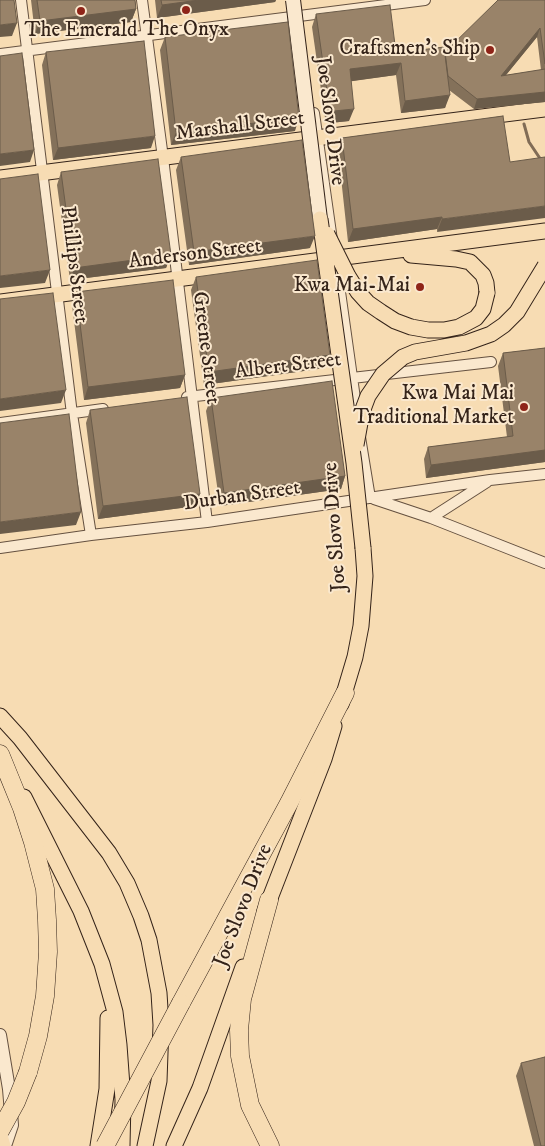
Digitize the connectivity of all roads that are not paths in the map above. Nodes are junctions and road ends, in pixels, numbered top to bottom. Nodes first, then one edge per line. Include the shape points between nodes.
1 (21, 0) edge
2 (142, 0) edge
3 (293, 0) edge
4 (298, 0) edge
5 (426, 0) edge
6 (300, 16) junction
7 (146, 36) junction
8 (28, 51) junction
9 (0, 54) edge
10 (545, 110) edge
11 (317, 139) junction
12 (163, 158) junction
13 (42, 173) junction
14 (0, 178) edge
15 (320, 219) junction
16 (545, 231) edge
17 (385, 253) junction
18 (335, 258) junction
19 (545, 266) edge
20 (177, 279) junction
21 (58, 294) junction
22 (0, 302) edge
23 (491, 362) dead end
24 (351, 378) junction
25 (192, 397) junction
26 (174, 399) edge
27 (109, 409) edge
28 (72, 414) junction
29 (0, 423) edge
30 (354, 463) junction
31 (545, 474) edge
32 (490, 480) junction
33 (370, 498) junction
34 (431, 518) junction
35 (207, 522) junction
36 (91, 535) junction
37 (0, 548) edge
38 (545, 563) edge
39 (345, 693) junction
40 (2, 719) edge
41 (0, 753) edge
42 (269, 900) junction
43 (107, 985) junction
44 (0, 1035) edge
45 (200, 1088) junction
46 (0, 1131) edge
47 (0, 1136) edge
48 (123, 1143) edge
49 (4, 1146) edge
50 (98, 1146) edge
51 (105, 1146) edge
52 (145, 1146) edge
53 (174, 1146) edge
54 (184, 1146) edge
55 (270, 1146) edge

1 - 8 street, Phillips Street
2 - 7 street, Greene Street
3 - 15 main road, Joe Slovo Drive, bridge
4 - 6 street
5 - 6 street
6 - 7 street
6 - 11 street
7 - 8 street
7 - 12 street, Greene Street
8 - 9 street
8 - 13 street, Phillips Street
10 - 11 main road, Marshall Street
11 - 12 main road, Marshall Street
11 - 18 street
12 - 13 main road, Marshall Street
12 - 20 street, Greene Street
13 - 14 main road, Marshall Street
13 - 21 street, Phillips Street
15 - 17 main road, bridge via 358,292 395,321 411,327 444,330 476,318 483,309 486,283 470,262
15 - 30 main road, Joe Slovo Drive, bridge
16 - 17 main road, Anderson Street
17 - 18 main road, Anderson Street
18 - 20 main road, Anderson Street
18 - 24 street
19 - 30 main road, bridge via 517,312 491,334 466,343 415,352 382,374 362,412
20 - 21 main road, Anderson Street
20 - 25 street, Greene Street
21 - 22 main road, Anderson Street
21 - 28 street, Phillips Street
23 - 24 street, Albert Street
24 - 25 street, Albert Street
24 - 33 street
25 - 26 street, Albert Street
25 - 35 street, Greene Street
27 - 28 street
28 - 29 street
28 - 36 street, Phillips Street
30 - 39 main road, Joe Slovo Drive, bridge via 365,576 361,626
31 - 32 street, Durban Street
32 - 33 street, Durban Street
32 - 34 street, Durban Street
33 - 34 street
33 - 35 street, Durban Street
34 - 38 street
35 - 36 street, Durban Street
36 - 37 street, Durban Street
39 - 42 main road, Joe Slovo Drive via 324,759
39 - 51 highway, bridge
40 - 52 main road via 109,853 141,916 159,993 161,1026 159,1081
41 - 43 main road via 81,911
41 - 46 highway, bridge via 22,808 45,889 48,952 38,1036 28,1072
42 - 45 main road, Joe Slovo Drive
42 - 55 highway via 242,999 239,1030 240,1056 250,1105
43 - 48 main road via 115,1012 119,1045
43 - 50 main road via 107,1089
44 - 49 street via 12,1125
45 - 53 main road
45 - 54 main road
47 - 49 main road

